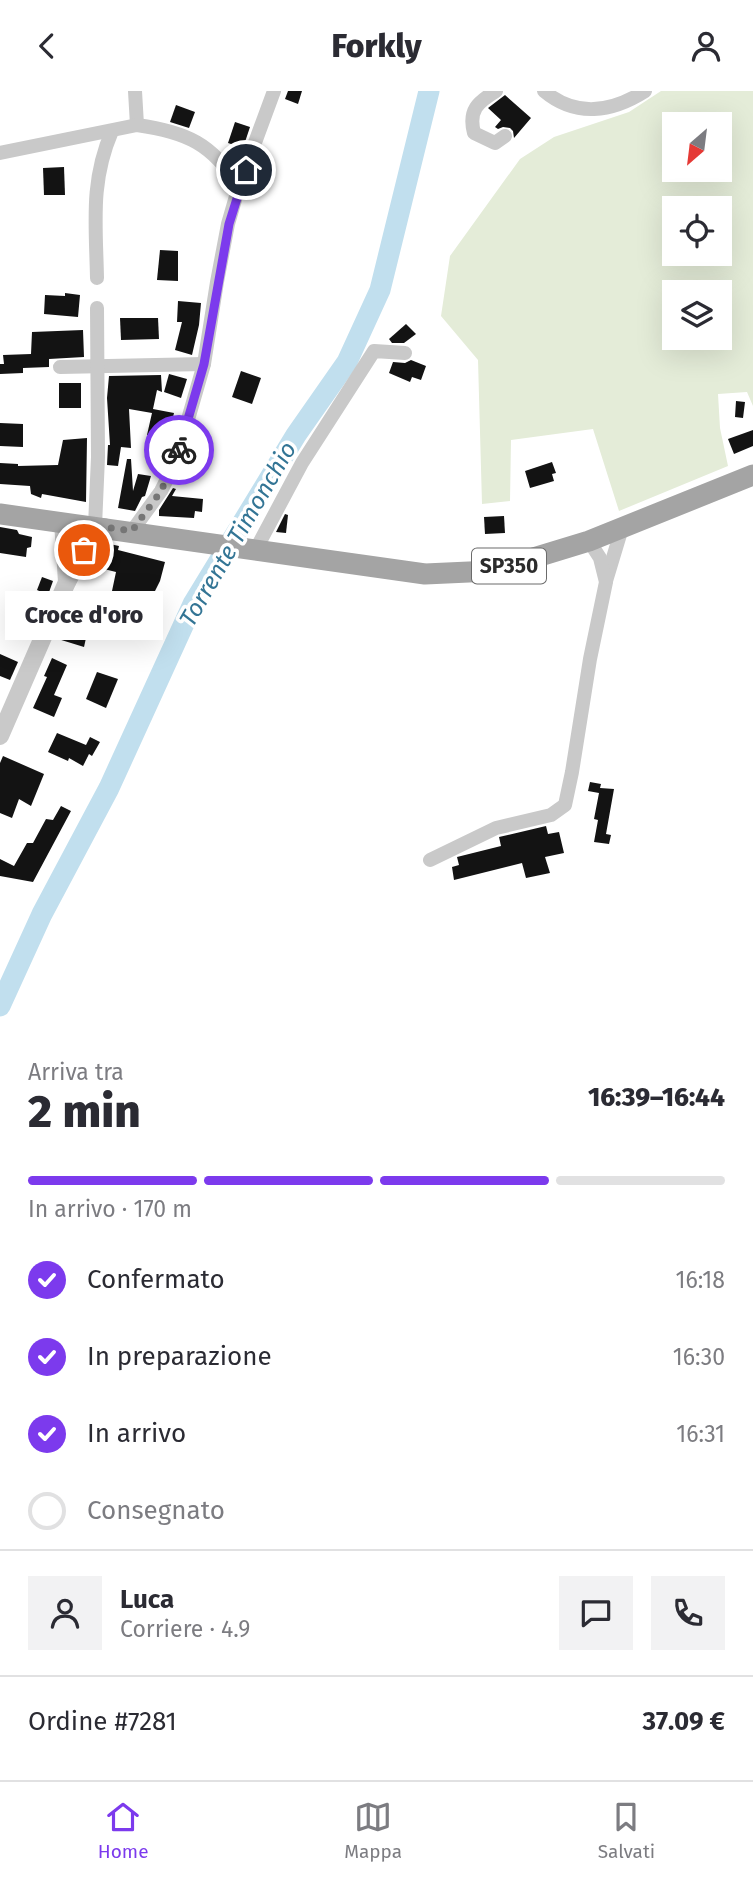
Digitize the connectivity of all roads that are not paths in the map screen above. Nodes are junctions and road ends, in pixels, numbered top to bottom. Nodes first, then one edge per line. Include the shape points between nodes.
1 (135, 91) edge
2 (274, 91) edge
3 (496, 91) edge
4 (544, 91) edge
5 (645, 91) edge
6 (137, 125) junction
7 (112, 131) junction
8 (505, 136) dead end
9 (0, 153) edge
10 (240, 186) junction
11 (97, 278) dead end
12 (97, 308) dead end
13 (405, 353) dead end
14 (204, 364) junction
15 (60, 367) dead end
16 (98, 367) junction
17 (753, 475) edge
18 (0, 514) edge
19 (85, 525) junction
20 (622, 528) junction
21 (132, 531) junction
22 (589, 541) junction
23 (253, 550) junction
24 (67, 582) junction
25 (606, 582) junction
26 (1, 730) edge
27 (429, 860) dead end

1 - 6 street
2 - 10 street
3 - 8 street via 474,110 471,122 474,132 495,143
4 - 5 street via 559,103 590,110 629,101
6 - 7 street
6 - 10 street via 191,138 215,154
7 - 9 street
7 - 11 street via 97,182
10 - 14 street via 219,271
12 - 16 street
13 - 23 street via 374,351
14 - 16 street
14 - 21 street via 176,461
15 - 16 street
16 - 19 street via 98,457
17 - 20 main road, SP350
18 - 19 main road, SP350
19 - 21 main road, SP350
19 - 24 street
19 - 24 street via 84,550
20 - 22 main road, SP350
20 - 25 street
21 - 23 main road, SP350
22 - 23 main road, SP350 via 491,571 425,574
22 - 25 street via 600,558
24 - 26 street
25 - 27 street via 565,805 551,815 496,828

